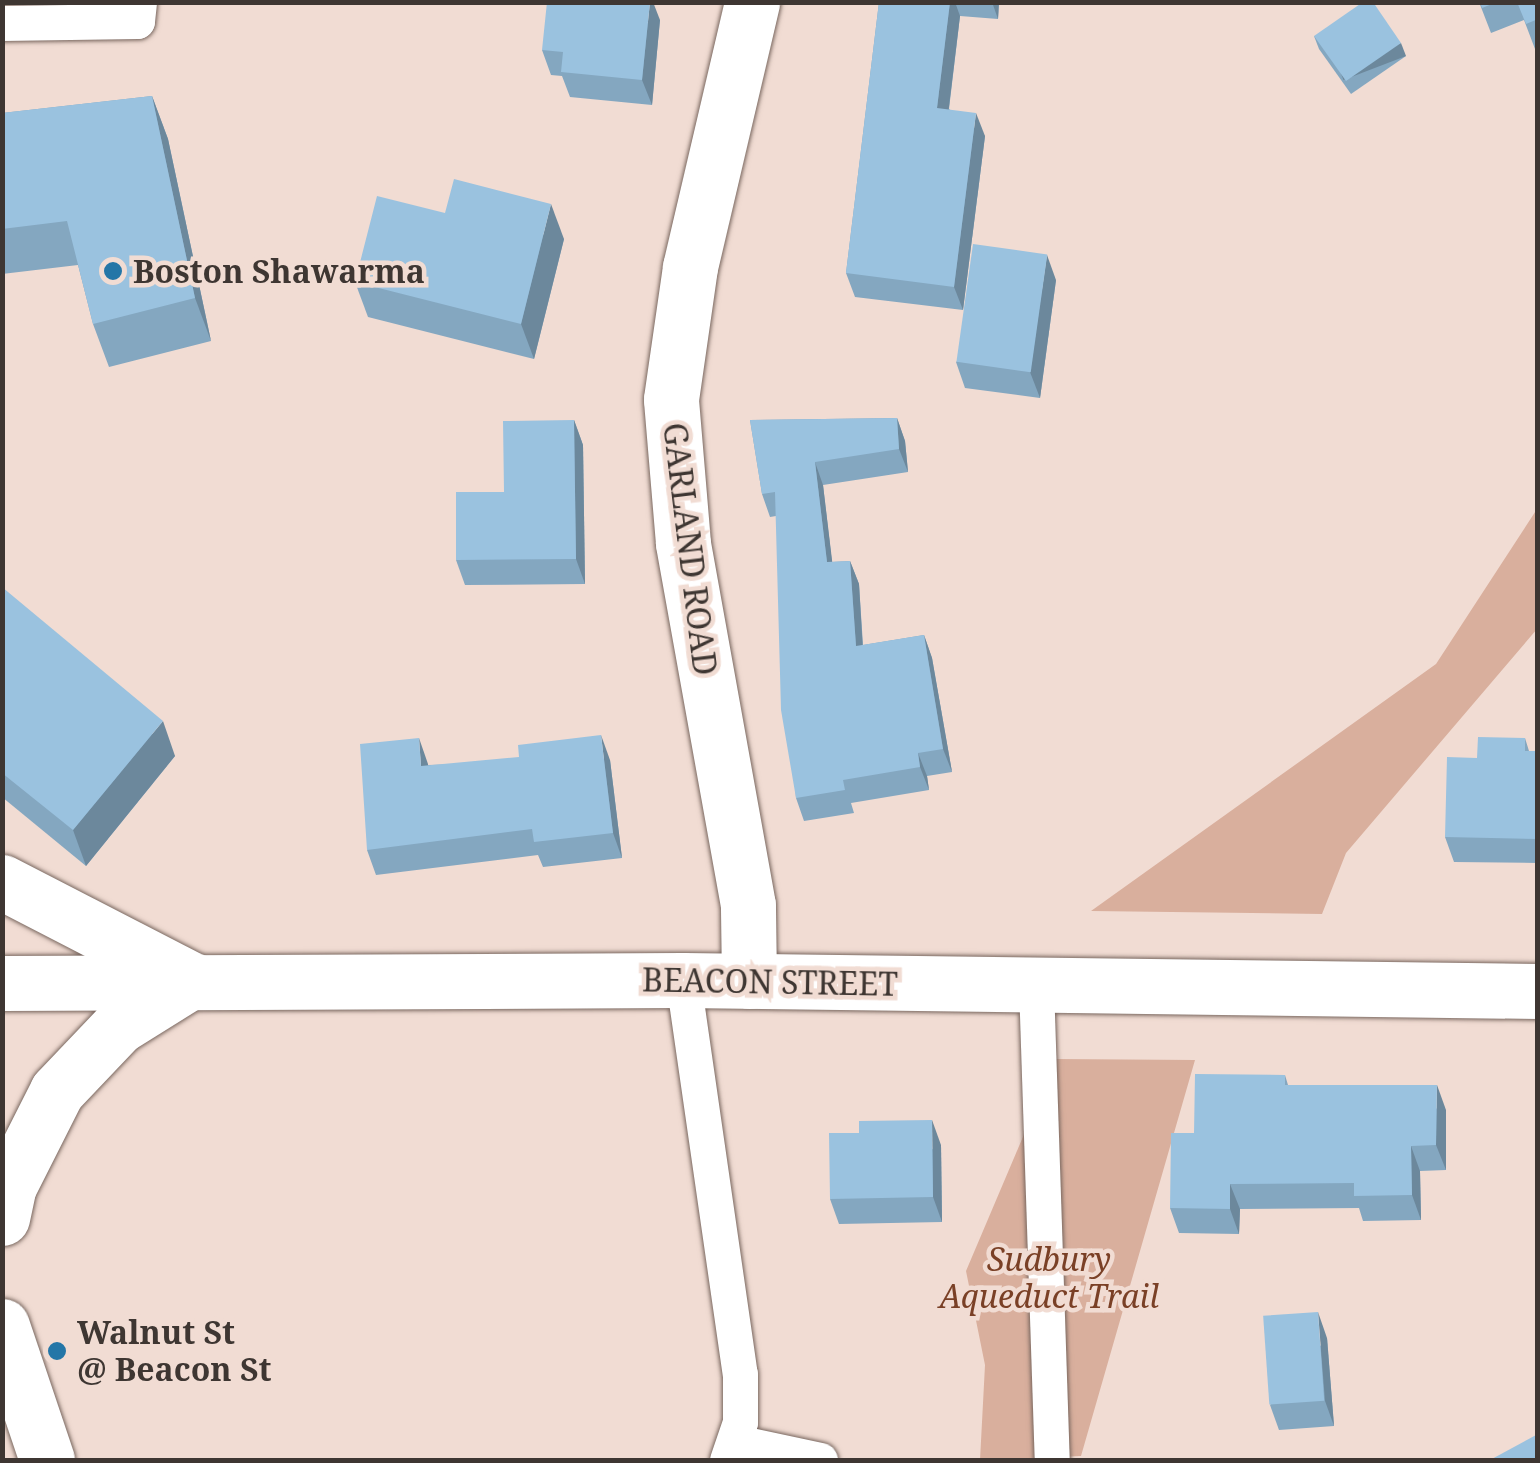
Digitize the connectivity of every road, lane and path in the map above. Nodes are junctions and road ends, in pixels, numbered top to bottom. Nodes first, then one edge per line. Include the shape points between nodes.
1 (138, 2) edge
2 (752, 2) edge
3 (2, 23) edge
4 (2, 882) edge
5 (193, 980) junction
6 (683, 980) junction
7 (749, 980) junction
8 (2, 983) edge
9 (1036, 985) junction
10 (1538, 991) edge
11 (2, 1218) edge
12 (2, 1326) edge
13 (731, 1451) edge
14 (47, 1460) edge
15 (820, 1460) edge
16 (1052, 1460) edge

1 - 3 lane via 137,20
2 - 7 main road, GARLAND ROAD via 690,267 671,400 683,543 748,905
4 - 5 main road
5 - 6 main road, BEACON STREET
5 - 8 main road, BEACON STREET
5 - 11 main road via 119,1026 57,1091 16,1170
6 - 7 main road, BEACON STREET
6 - 13 lane via 740,1374
7 - 9 main road, BEACON STREET
9 - 10 main road, BEACON STREET
9 - 16 lane
12 - 14 main road
13 - 15 lane

